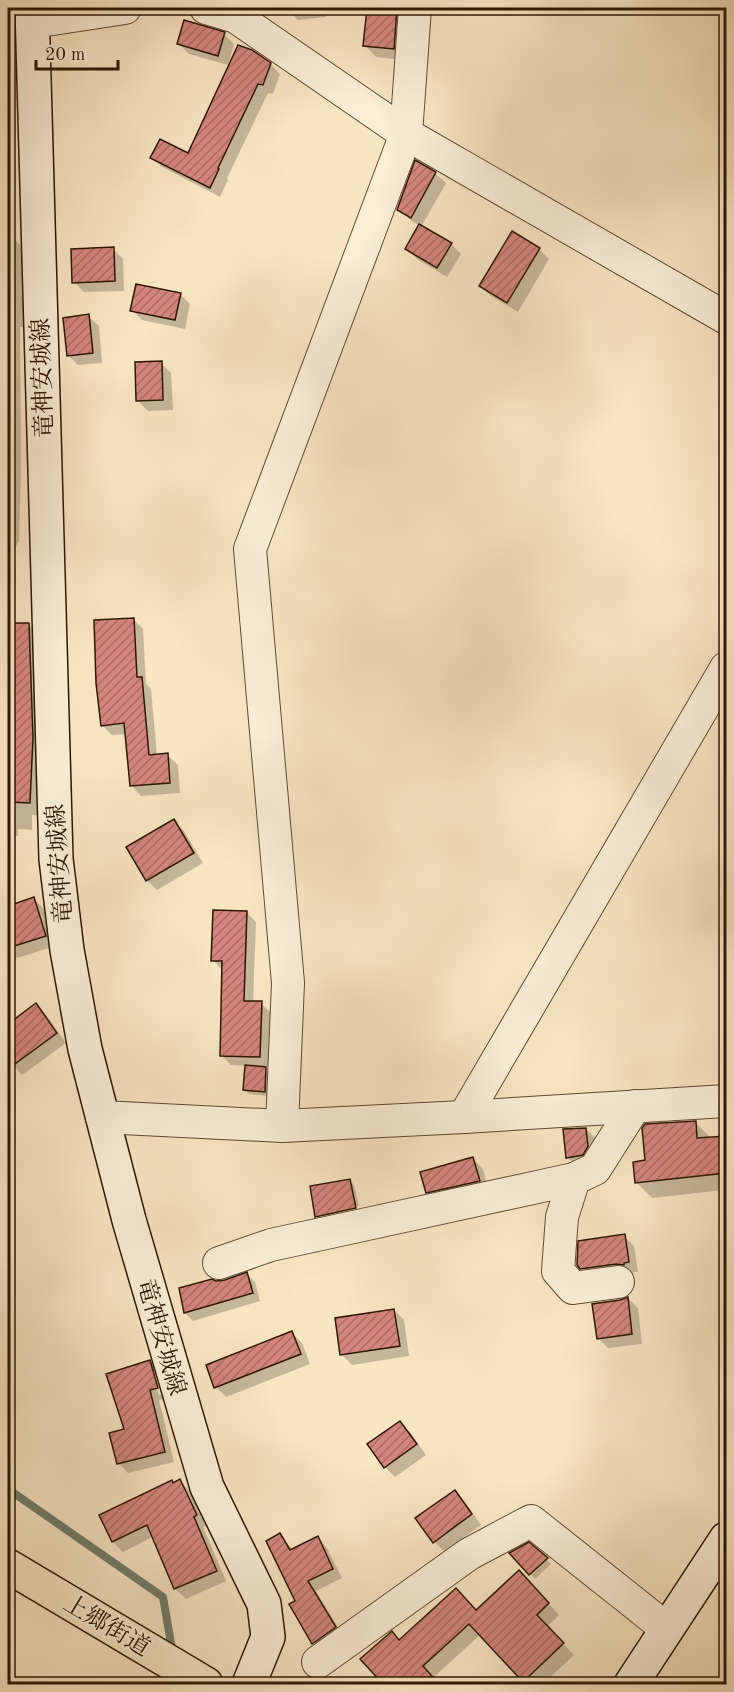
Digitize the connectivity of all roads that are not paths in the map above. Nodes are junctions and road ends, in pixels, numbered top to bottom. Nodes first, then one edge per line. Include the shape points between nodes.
1 (125, 8) edge
2 (206, 8) edge
3 (416, 8) edge
4 (32, 15) edge
5 (406, 134) junction
6 (726, 318) edge
7 (726, 668) edge
8 (726, 1101) edge
9 (635, 1106) junction
10 (102, 1117) junction
11 (464, 1117) junction
12 (282, 1126) junction
13 (574, 1179) junction
14 (219, 1263) dead end
15 (618, 1282) dead end
16 (726, 1539) edge
17 (8, 1566) edge
18 (667, 1629) junction
19 (318, 1662) dead end
20 (206, 1684) edge
21 (249, 1684) edge
22 (631, 1684) edge

1 - 4 street
2 - 5 street via 236,16
3 - 5 street
4 - 10 street, 竜神安城線 via 56,859 69,961
5 - 6 street
5 - 12 street via 250,549 288,983
7 - 11 street
8 - 9 street
9 - 11 street
9 - 13 street via 595,1169
10 - 12 street
10 - 21 street, 竜神安城線 via 207,1487 264,1604 268,1637
11 - 12 street
13 - 14 street via 271,1245
13 - 15 street via 562,1217 558,1271 573,1288
16 - 18 street
17 - 20 main road, 上郷街道
18 - 19 street via 531,1521 469,1554
18 - 22 street

